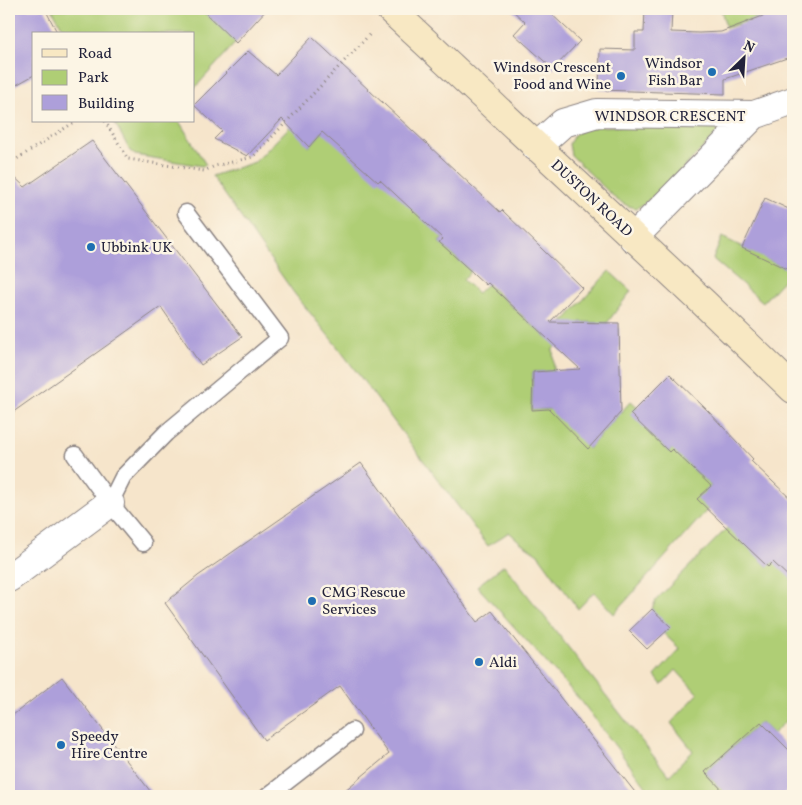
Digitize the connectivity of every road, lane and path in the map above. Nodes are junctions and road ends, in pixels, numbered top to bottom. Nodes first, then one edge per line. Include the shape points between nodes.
1 (390, 9) edge
2 (372, 32) dead end
3 (793, 101) edge
4 (754, 115) junction
5 (74, 122) edge
6 (106, 122) edge
7 (536, 147) junction
8 (9, 164) edge
9 (186, 213) dead end
10 (633, 238) junction
11 (793, 389) edge
12 (76, 455) dead end
13 (110, 503) junction
14 (143, 543) dead end
15 (9, 578) edge
16 (352, 731) dead end
17 (268, 796) edge

1 - 7 street, DUSTON ROAD
2 - 6 path via 253,157 204,171 128,160
3 - 4 street, WINDSOR CRESCENT
4 - 7 street, WINDSOR CRESCENT via 597,113 563,123
4 - 10 street, WINDSOR CRESCENT
5 - 8 path
7 - 10 street, DUSTON ROAD
9 - 13 lane via 280,338 166,433 123,477
10 - 11 street, DUSTON ROAD
12 - 13 lane
13 - 14 lane
13 - 15 street
16 - 17 lane

